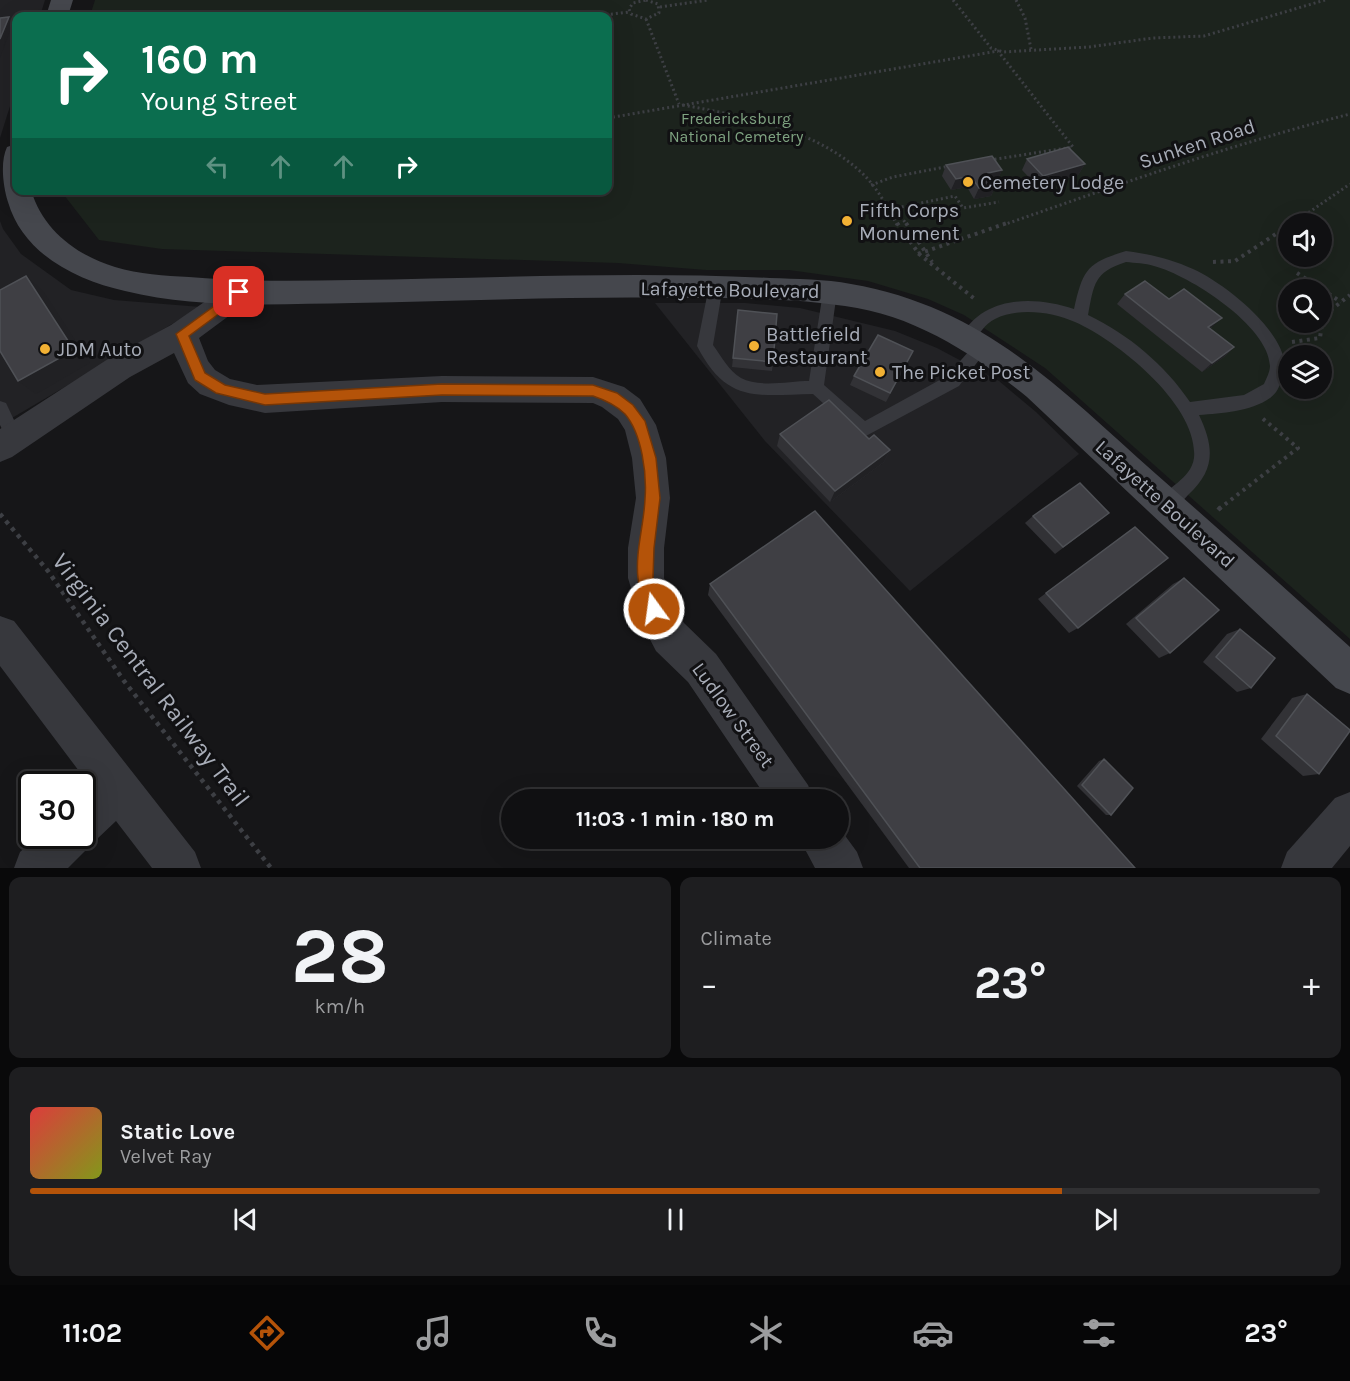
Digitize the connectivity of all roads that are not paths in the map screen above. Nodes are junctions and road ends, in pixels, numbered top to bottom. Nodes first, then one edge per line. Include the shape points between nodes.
1 (19, 195) edge
2 (716, 286) junction
3 (239, 292) junction
4 (830, 292) junction
5 (1080, 317) junction
6 (182, 334) junction
7 (974, 342) junction
8 (816, 387) junction
9 (0, 408) edge
10 (1189, 409) junction
11 (7, 442) edge
12 (1166, 504) junction
13 (0, 635) edge
14 (1350, 674) edge
15 (786, 789) edge
16 (119, 790) junction
17 (96, 811) edge
18 (1350, 813) edge
19 (56, 849) edge
20 (828, 849) edge
21 (36, 868) edge
22 (179, 868) edge
23 (841, 868) edge
24 (1303, 868) edge

1 - 3 main road, Lafayette Boulevard via 34,229 75,263 145,285
2 - 3 main road, Lafayette Boulevard
2 - 4 main road, Lafayette Boulevard
2 - 8 lane via 705,346 731,379 757,388
3 - 6 street
4 - 7 main road, Lafayette Boulevard via 879,302
4 - 8 lane
5 - 7 lane via 1050,309 1011,308 982,319
5 - 10 lane via 1138,356
5 - 10 lane via 1095,272 1104,263 1136,256 1180,269 1244,310 1270,344 1277,362 1277,377 1271,389 1243,402
6 - 11 street via 119,368
6 - 15 street, Ludlow Street via 200,376 221,389 247,397 442,389 593,390 613,397 629,409 640,425 649,458 653,498 646,578 654,609 670,637 702,668
7 - 8 lane via 953,381 864,430
7 - 12 main road, Lafayette Boulevard via 1056,405
9 - 11 lane
10 - 12 lane via 1202,458 1198,471
12 - 14 main road, Lafayette Boulevard
13 - 16 street
16 - 17 street
16 - 22 street
18 - 24 street
19 - 21 street
20 - 23 street

